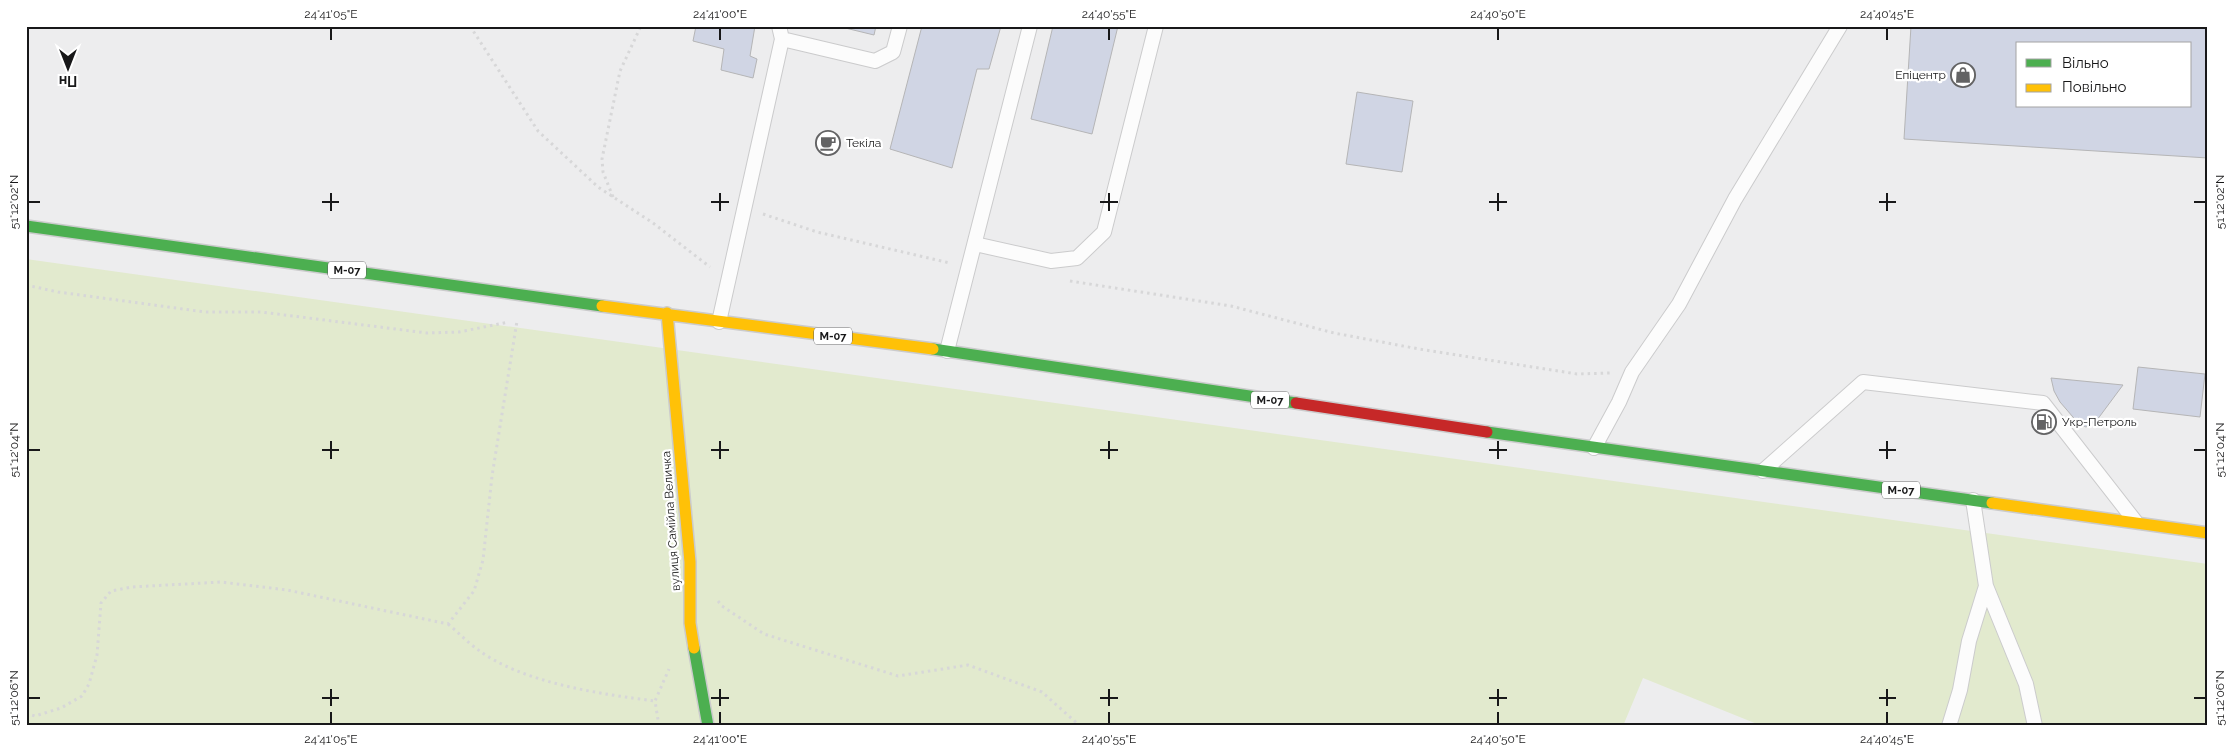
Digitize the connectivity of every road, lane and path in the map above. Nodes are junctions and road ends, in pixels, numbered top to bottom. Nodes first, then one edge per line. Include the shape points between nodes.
1 (470, 26) edge
2 (641, 26) edge
3 (900, 26) edge
4 (1030, 26) edge
5 (1156, 26) edge
6 (1840, 26) edge
7 (781, 33) edge
8 (614, 197) junction
9 (743, 208) junction
10 (26, 226) edge
11 (975, 244) junction
12 (969, 267) junction
13 (727, 281) junction
14 (1064, 281) dead end
15 (26, 285) edge
16 (667, 313) junction
17 (719, 322) junction
18 (947, 351) junction
19 (1632, 372) junction
20 (1594, 448) junction
21 (1763, 471) junction
22 (1973, 500) junction
23 (2137, 523) junction
24 (2208, 533) edge
25 (1986, 586) junction
26 (717, 599) dead end
27 (448, 624) junction
28 (655, 701) dead end
29 (26, 713) edge
30 (708, 726) edge
31 (1080, 726) edge
32 (1949, 726) edge
33 (2035, 726) edge

1 - 8 path via 538,131 598,187
2 - 8 path via 620,71 602,159 603,172
3 - 7 lane via 893,52 875,61
4 - 11 lane
5 - 11 lane via 1104,232 1077,258 1051,261
6 - 19 lane via 1735,199 1679,304
7 - 9 lane
8 - 13 path
9 - 12 path via 817,232
9 - 13 lane
10 - 16 main road, М-07
11 - 12 lane
12 - 18 lane
13 - 17 lane
14 - 19 path via 1231,306 1419,350 1577,374
15 - 27 path via 205,312 261,312 427,333 459,332 517,320 492,476 483,560 474,591
16 - 17 main road, М-07
16 - 30 main road, вулиця Самійла Величка via 690,562 690,623
17 - 18 main road, М-07
18 - 20 main road, М-07
19 - 20 lane
20 - 21 main road, М-07
21 - 22 main road, М-07
21 - 23 lane via 1863,382 2043,404
22 - 23 main road, М-07
22 - 25 lane
23 - 24 main road, М-07
25 - 32 lane
25 - 33 lane via 2026,684
26 - 31 path via 722,606 764,634 898,676 968,665 1042,692
27 - 28 path via 478,650 521,673 608,695
27 - 29 path via 287,590 221,582 140,586 111,591 101,603 96,654 89,684 82,696 61,708 35,716

